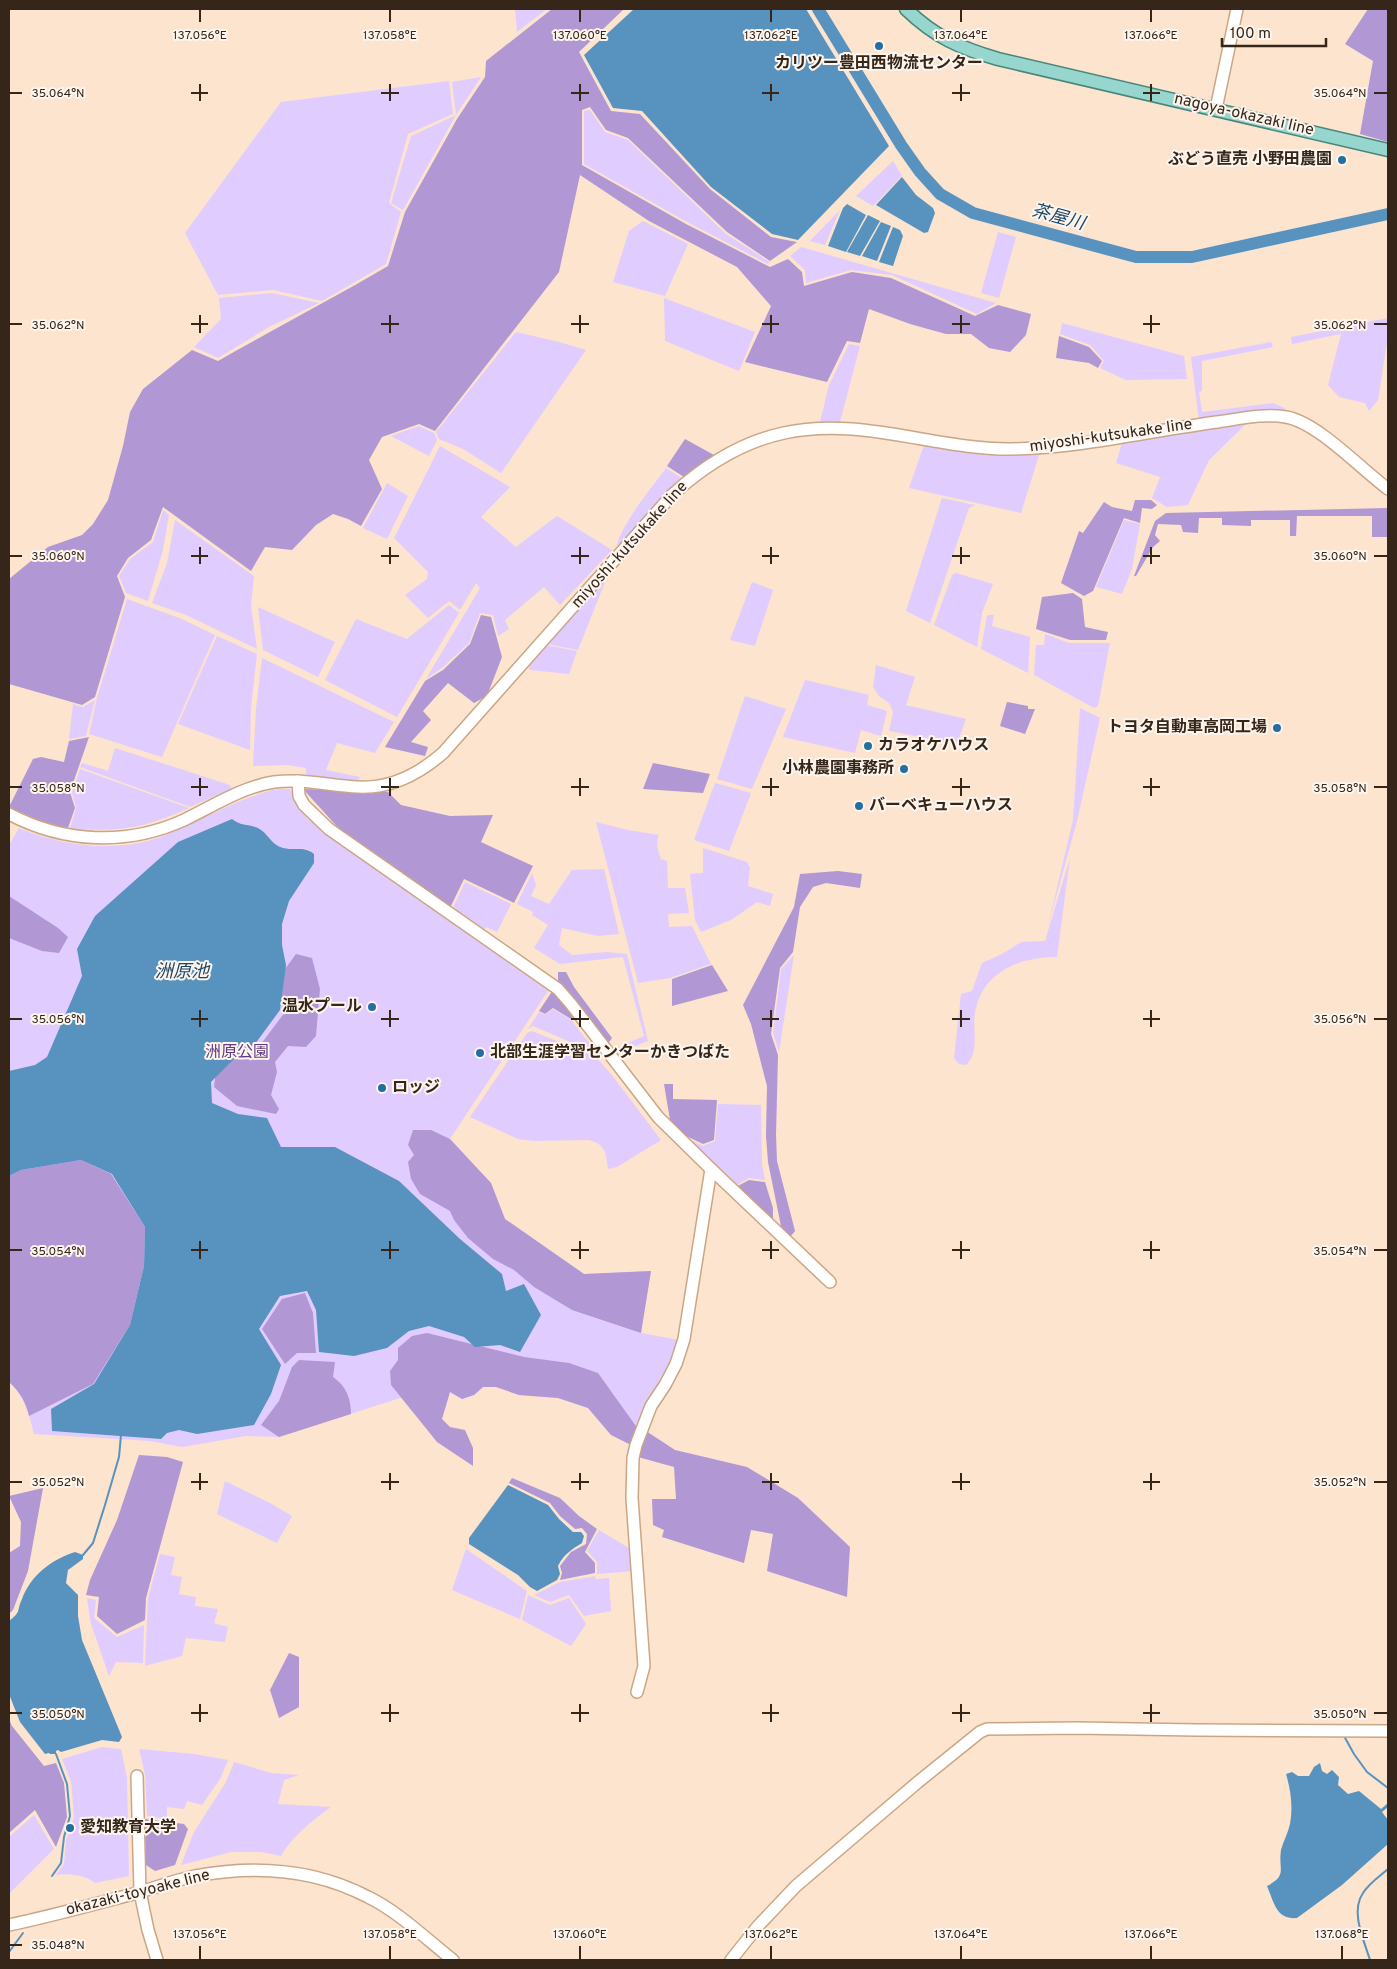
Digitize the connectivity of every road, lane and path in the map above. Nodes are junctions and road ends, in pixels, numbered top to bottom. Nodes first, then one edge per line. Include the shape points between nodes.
1 (906, 9) edge
2 (1236, 9) edge
3 (1216, 109) junction
4 (1388, 150) edge
5 (1388, 489) edge
6 (298, 781) junction
7 (9, 814) edge
8 (711, 1169) junction
9 (830, 1282) dead end
10 (637, 1692) dead end
11 (1388, 1731) edge
12 (137, 1776) dead end
13 (140, 1892) junction
14 (9, 1925) edge
15 (157, 1960) edge
16 (453, 1960) edge
17 (731, 1960) edge

1 - 3 main road, nagoya-okazaki line via 932,32 972,52
2 - 3 street
3 - 4 main road, nagoya-okazaki line
5 - 6 street, miyoshi-kutsukake line via 1316,431 1300,421 1276,416 1048,447 1011,449 984,448 857,428 812,428 783,433 723,456 694,475 672,495 511,678 430,764 400,781 370,787
6 - 7 street, miyoshi-kutsukake line via 257,786 159,829 119,838 88,838 53,832
6 - 8 street via 299,796 304,805 329,829 558,989 658,1117
8 - 9 street
8 - 10 street via 684,1339 676,1364 651,1406 633,1458 632,1498 644,1666
11 - 17 street via 987,1729 918,1782 796,1886
12 - 13 street
13 - 14 street, okazaki-toyoake line
13 - 15 street
13 - 16 street, okazaki-toyoake line via 195,1876 223,1872 262,1870 310,1875 341,1884 385,1906

